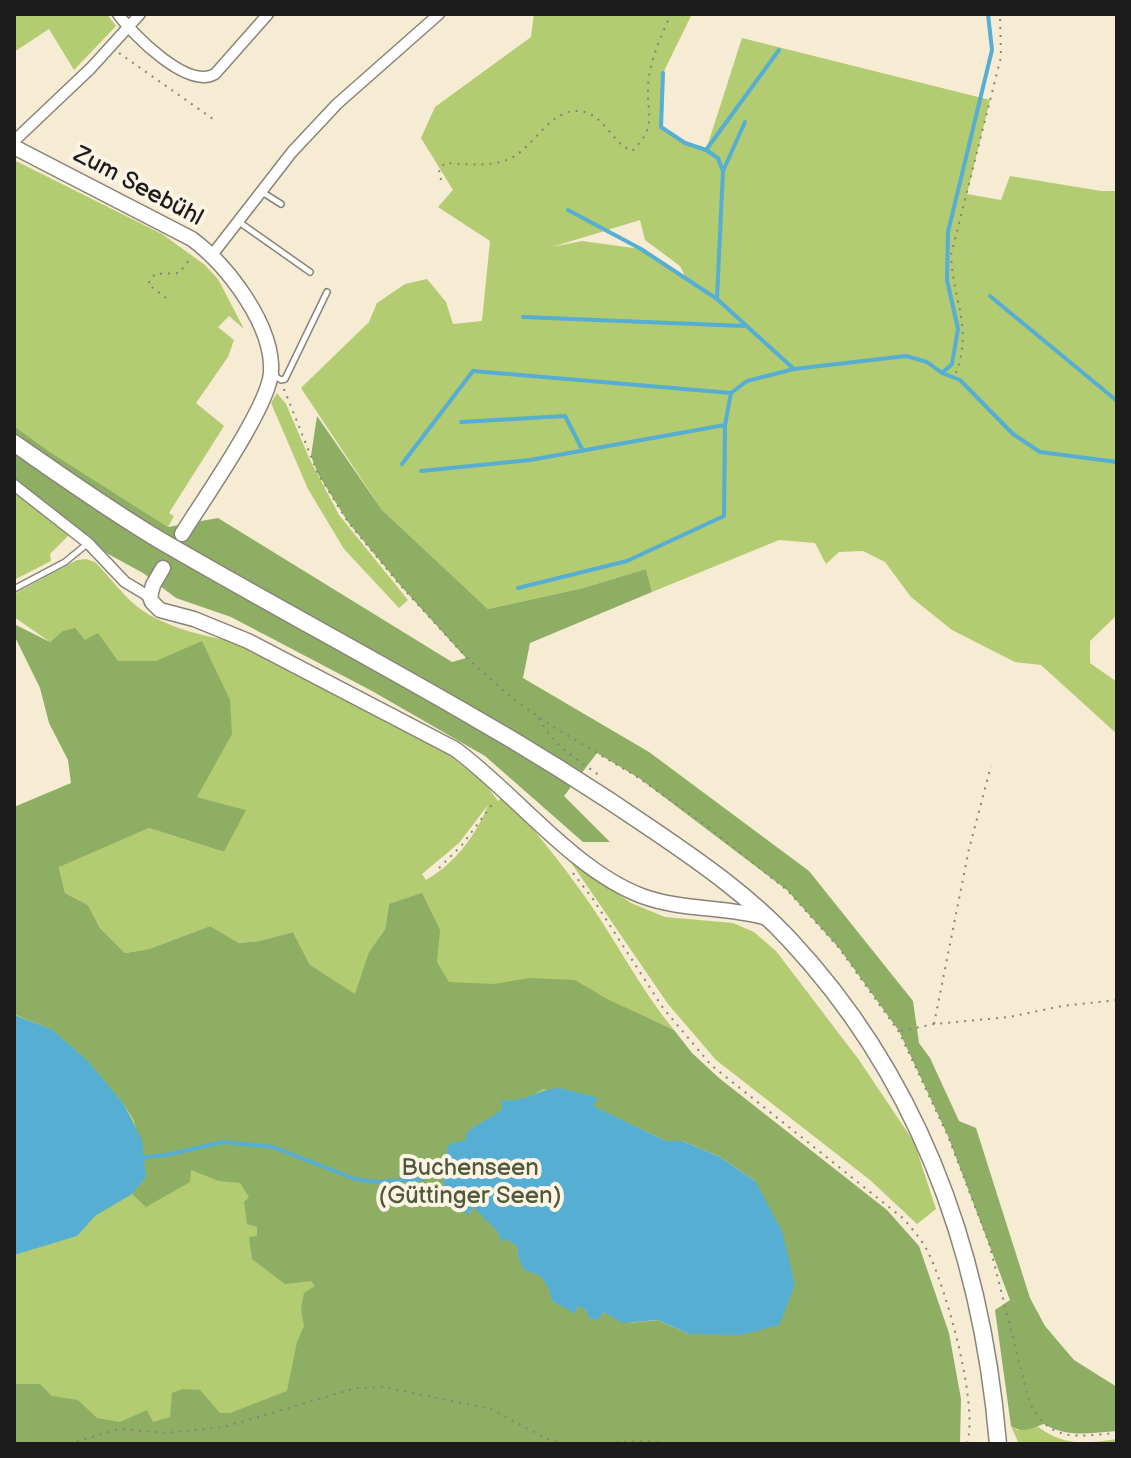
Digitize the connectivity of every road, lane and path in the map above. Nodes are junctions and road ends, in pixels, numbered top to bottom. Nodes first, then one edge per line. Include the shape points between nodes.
1 (118, 14) edge
2 (140, 14) edge
3 (268, 14) edge
4 (439, 14) edge
5 (671, 14) edge
6 (1000, 14) edge
7 (127, 27) junction
8 (109, 46) junction
9 (213, 119) dead end
10 (14, 144) edge
11 (441, 180) dead end
12 (261, 191) junction
13 (281, 204) dead end
14 (239, 222) junction
15 (212, 255) junction
16 (191, 258) dead end
17 (310, 272) dead end
18 (327, 292) dead end
19 (166, 298) dead end
20 (271, 373) junction
21 (956, 373) dead end
22 (14, 443) edge
23 (14, 485) edge
24 (182, 534) dead end
25 (88, 543) junction
26 (163, 568) dead end
27 (14, 589) edge
28 (150, 597) junction
29 (539, 717) dead end
30 (991, 766) dead end
31 (610, 782) dead end
32 (504, 789) junction
33 (566, 864) dead end
34 (439, 868) dead end
35 (767, 918) junction
36 (1117, 1000) edge
37 (934, 1024) junction
38 (899, 1032) dead end
39 (69, 1444) edge
40 (570, 1444) edge
41 (584, 1444) edge
42 (672, 1444) edge
43 (967, 1444) edge
44 (998, 1444) edge

1 - 7 street
2 - 7 street, Zum Seebühl
3 - 7 street via 208,79 180,70
4 - 12 street via 337,104
5 - 11 path via 648,86 651,118 632,151 621,147 592,115 575,111 559,114 506,160 445,163 439,170
6 - 21 path via 1001,57 951,255 964,329
7 - 8 street, Zum Seebühl
8 - 9 path
8 - 10 street, Zum Seebühl
10 - 15 main road, Zum Seebühl via 192,239
12 - 13 lane
12 - 14 street
14 - 15 street
14 - 17 lane
15 - 20 main road, Zum Seebühl via 256,318
16 - 19 path via 179,273 155,274 148,284
18 - 20 lane via 285,379
20 - 24 main road via 263,400
22 - 35 main road via 159,540 545,758 709,869
23 - 25 street
25 - 27 lane
25 - 28 street via 125,582
26 - 28 main road
28 - 32 main road via 160,610 248,641 423,731
29 - 31 path via 565,751
30 - 37 path
32 - 34 path
32 - 35 main road via 547,831 639,895 677,907 742,910
33 - 43 path via 663,1008 711,1065 904,1219 926,1248 941,1285 967,1389
35 - 44 main road via 857,1022 913,1117 968,1263
36 - 37 path
37 - 38 path
39 - 40 path via 119,1429 165,1433 224,1427 356,1388 383,1387 491,1409 547,1439
41 - 42 path

